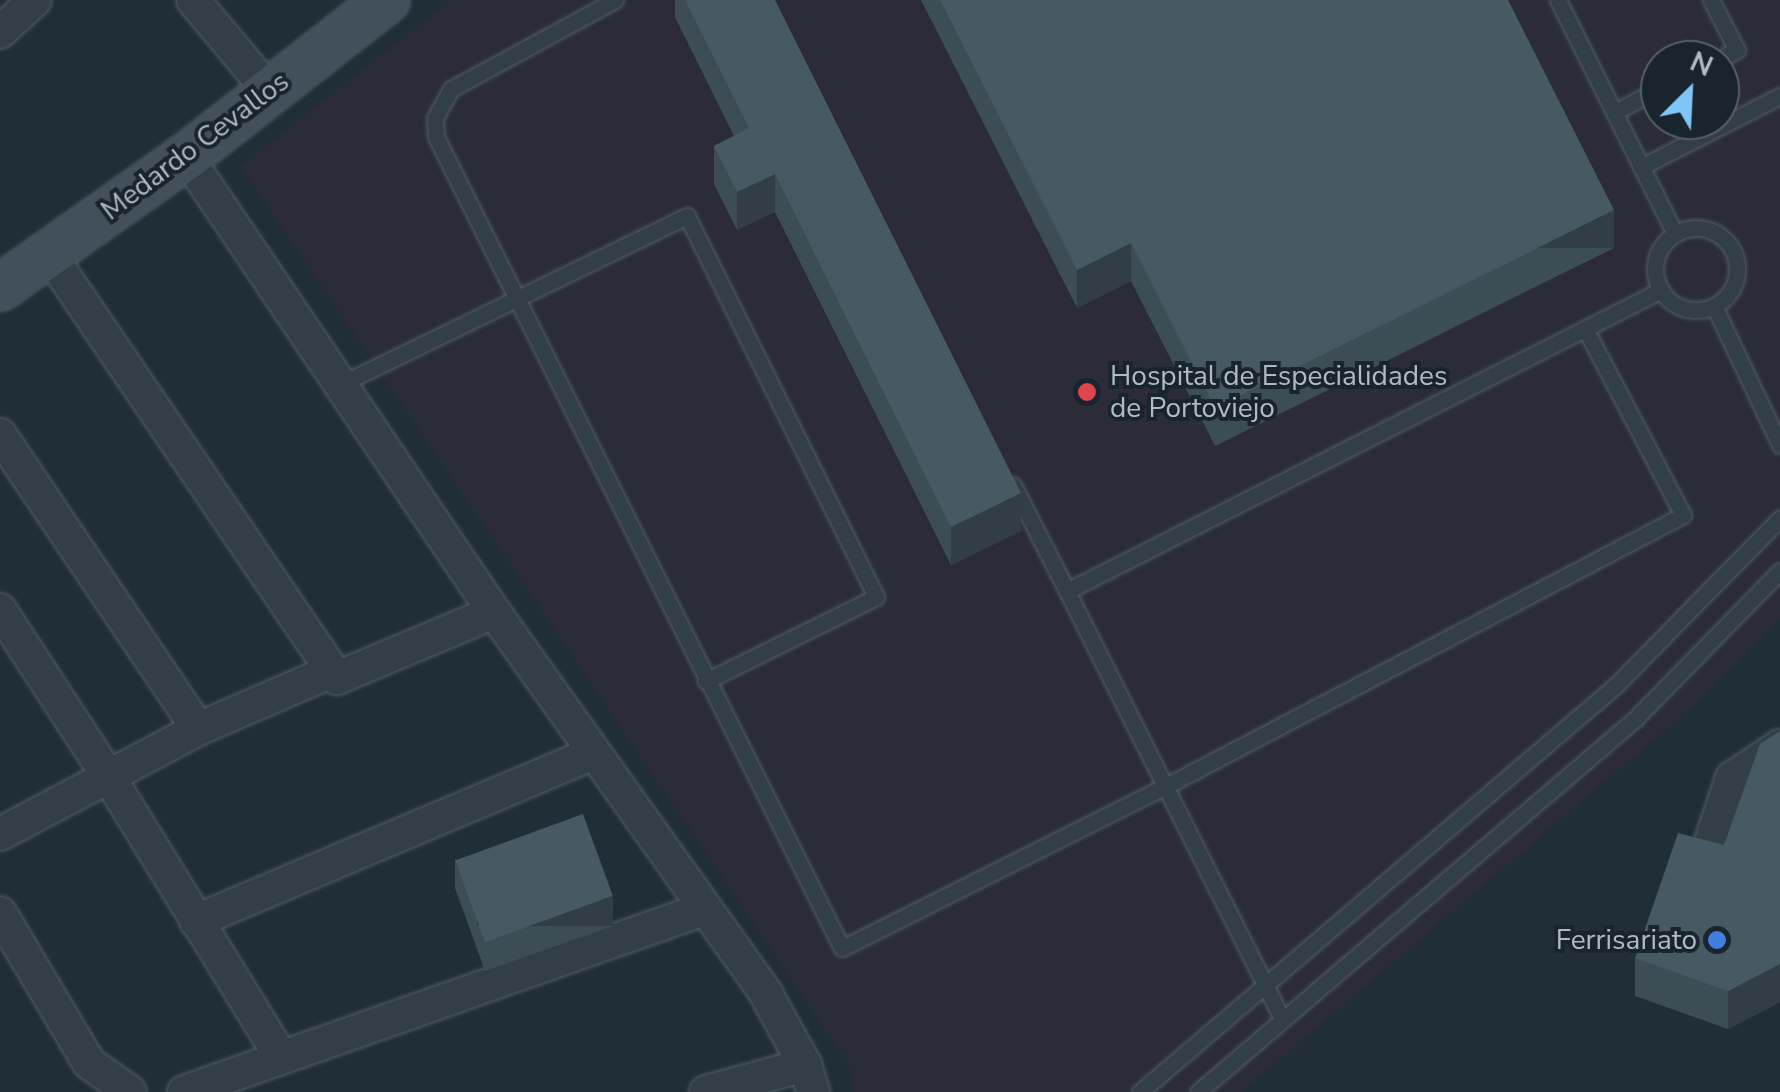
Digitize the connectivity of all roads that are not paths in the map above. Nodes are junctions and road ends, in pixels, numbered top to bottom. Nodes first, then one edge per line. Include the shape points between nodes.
1 (36, 0) edge
2 (193, 0) edge
3 (386, 0) edge
4 (615, 0) edge
5 (1558, 0) edge
6 (1711, 0) edge
7 (0, 32) edge
8 (1732, 40) edge
9 (269, 92) junction
10 (1780, 96) edge
11 (1640, 98) edge
12 (1614, 112) junction
13 (186, 156) junction
14 (1641, 167) junction
15 (1674, 234) junction
16 (49, 254) junction
17 (0, 287) edge
18 (1661, 290) junction
19 (518, 298) junction
20 (1714, 306) junction
21 (1586, 330) junction
22 (340, 384) junction
23 (0, 435) edge
24 (1780, 445) edge
25 (1005, 469) edge
26 (1780, 518) edge
27 (1780, 571) edge
28 (1067, 591) junction
29 (0, 610) edge
30 (494, 612) junction
31 (332, 671) junction
32 (706, 681) junction
33 (198, 729) junction
34 (1780, 746) edge
35 (593, 753) junction
36 (108, 774) junction
37 (1164, 787) junction
38 (0, 834) edge
39 (1704, 862) edge
40 (704, 909) junction
41 (0, 913) edge
42 (196, 921) junction
43 (1264, 986) junction
44 (1282, 1020) junction
45 (280, 1057) junction
46 (90, 1078) edge
47 (809, 1078) edge
48 (130, 1092) edge
49 (184, 1092) edge
50 (706, 1092) edge
51 (1140, 1092) edge
52 (1198, 1092) edge

1 - 7 street
2 - 9 street
3 - 9 street, Medardo Cevallos
4 - 19 lane via 468,76 452,88 435,118 442,155
5 - 12 lane
6 - 8 lane
9 - 13 street, Medardo Cevallos
10 - 14 lane
11 - 12 lane
12 - 14 lane
13 - 16 street, Medardo Cevallos
13 - 22 street
14 - 15 lane
15 - 18 lane via 1658,253
15 - 20 lane via 1700,228 1732,249 1737,275
16 - 17 street, Medardo Cevallos
16 - 31 street
18 - 20 lane via 1679,306
18 - 21 lane
19 - 22 lane
19 - 32 lane
19 - 32 lane via 687,216 876,596
20 - 24 lane
21 - 28 lane
21 - 37 lane via 1683,514
22 - 30 street
23 - 33 street
25 - 28 lane
26 - 43 lane via 1615,686
27 - 44 lane via 1635,719
28 - 37 lane
29 - 36 street
30 - 31 street via 336,678
30 - 35 street
31 - 33 street
32 - 37 lane via 842,948
33 - 36 street
34 - 39 street via 1732,778
35 - 40 street
35 - 42 street
36 - 38 street
36 - 42 street
37 - 43 lane
40 - 45 street
40 - 47 street via 766,994
41 - 46 street
42 - 45 street
43 - 44 lane
43 - 51 lane
44 - 52 lane
45 - 49 street
46 - 48 street
47 - 50 street

